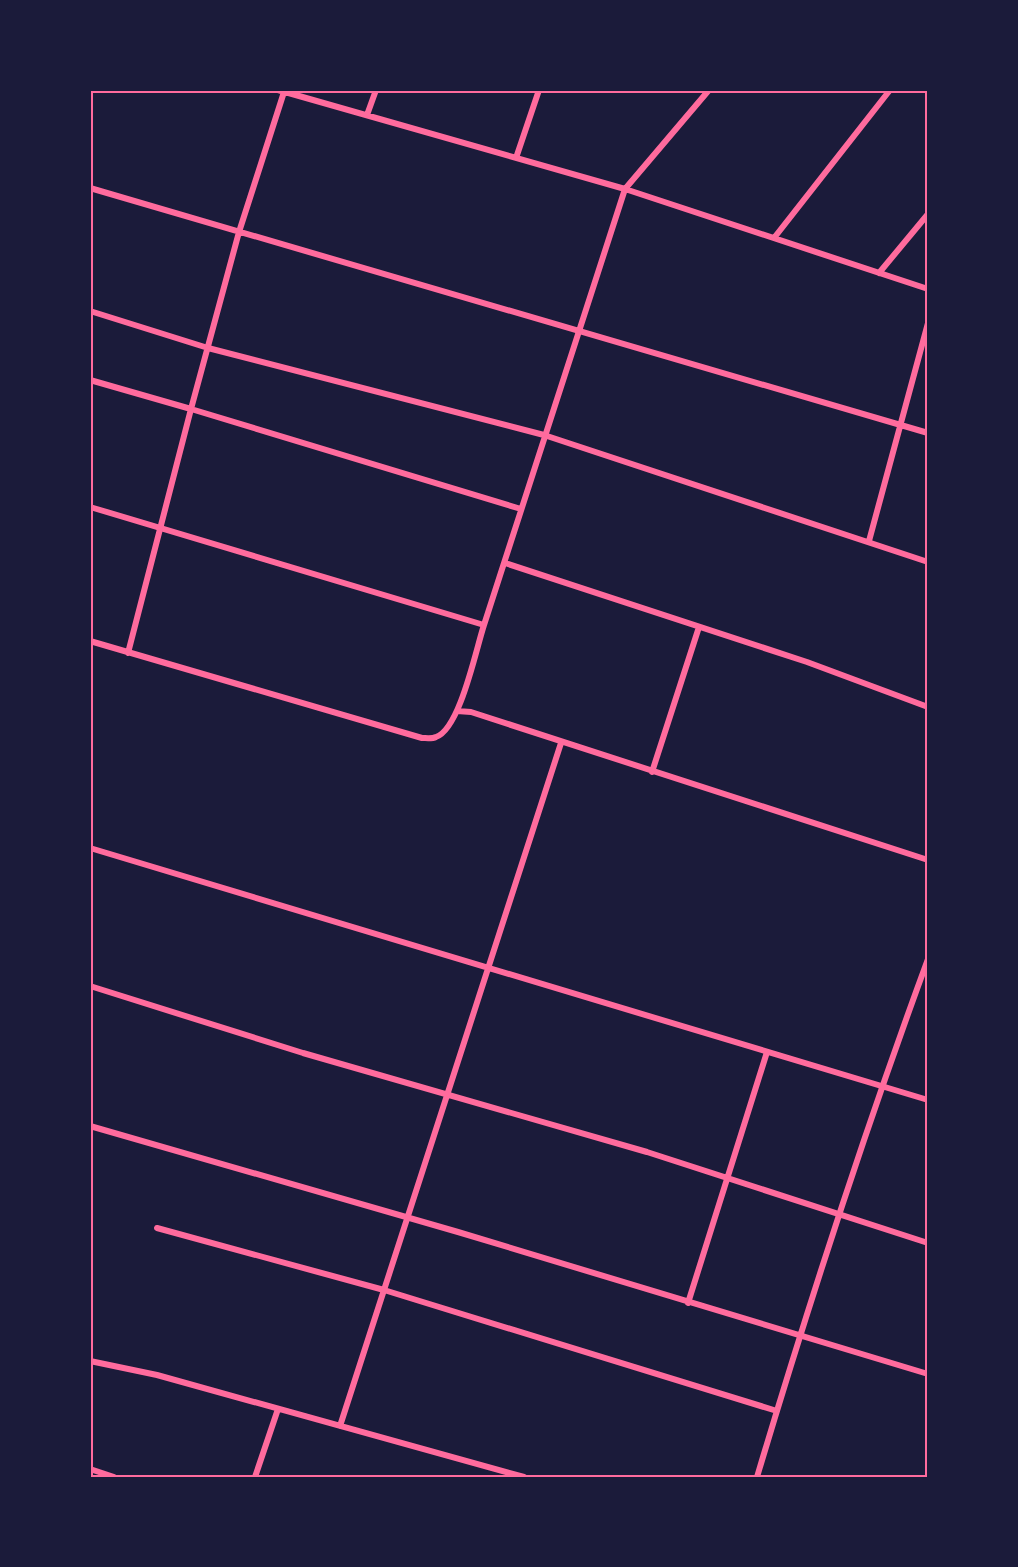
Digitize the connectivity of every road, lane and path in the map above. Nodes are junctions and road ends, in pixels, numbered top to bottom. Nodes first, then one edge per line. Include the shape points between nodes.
1 (376, 90) edge
2 (539, 90) edge
3 (709, 90) edge
4 (890, 90) edge
5 (281, 91) edge
6 (367, 115) junction
7 (516, 158) junction
8 (90, 188) edge
9 (625, 189) junction
10 (928, 214) edge
11 (239, 232) junction
12 (774, 238) junction
13 (879, 273) junction
14 (928, 290) edge
15 (90, 311) edge
16 (928, 323) edge
17 (578, 331) junction
18 (208, 348) junction
19 (90, 380) edge
20 (191, 409) junction
21 (902, 425) junction
22 (928, 433) edge
23 (544, 435) junction
24 (90, 507) edge
25 (521, 509) junction
26 (160, 528) junction
27 (869, 541) junction
28 (928, 562) edge
29 (505, 563) junction
30 (483, 625) junction
31 (699, 627) junction
32 (90, 641) edge
33 (128, 653) junction
34 (928, 707) edge
35 (457, 711) junction
36 (561, 743) junction
37 (652, 772) junction
38 (90, 848) edge
39 (928, 860) edge
40 (928, 959) edge
41 (488, 969) junction
42 (90, 986) edge
43 (767, 1052) junction
44 (882, 1086) junction
45 (448, 1093) junction
46 (928, 1101) edge
47 (90, 1126) edge
48 (728, 1178) junction
49 (840, 1214) junction
50 (407, 1218) junction
51 (157, 1228) dead end
52 (928, 1243) edge
53 (384, 1290) junction
54 (688, 1303) junction
55 (799, 1336) junction
56 (90, 1361) edge
57 (928, 1374) edge
58 (278, 1409) junction
59 (777, 1411) junction
60 (340, 1426) junction
61 (90, 1469) edge
62 (114, 1477) edge
63 (255, 1477) edge
64 (524, 1477) edge
65 (757, 1477) edge

1 - 6 street
2 - 7 street
3 - 9 street
4 - 12 street
5 - 6 street
5 - 11 street
6 - 7 street
7 - 9 street
8 - 11 street
9 - 12 street
9 - 17 street
10 - 13 street
11 - 17 street
11 - 18 street
12 - 13 street
13 - 14 street
15 - 18 street
16 - 21 street
17 - 21 street
17 - 23 street
18 - 20 street
18 - 23 street
19 - 20 street
20 - 25 street
20 - 26 street
21 - 22 street
21 - 27 street
23 - 25 street
23 - 27 street
24 - 26 street
25 - 29 street
26 - 30 street
26 - 33 street
27 - 28 street
29 - 30 street
29 - 31 street
30 - 35 street
31 - 34 street
31 - 37 street
32 - 33 street
33 - 35 street via 422,738 437,737 448,728
35 - 36 street via 471,712
36 - 37 street
36 - 41 street
37 - 39 street
38 - 41 street
40 - 44 street
41 - 43 street
41 - 45 street
42 - 45 street via 303,1053
43 - 44 street
43 - 48 street
44 - 46 street
44 - 49 street
45 - 48 street
45 - 50 street
47 - 50 street
48 - 49 street
48 - 54 street
49 - 52 street
49 - 55 street
50 - 53 street
50 - 54 street
51 - 53 street
53 - 59 street
53 - 60 street
54 - 55 street
55 - 57 street
55 - 59 street
56 - 58 street via 157,1375
58 - 60 street
58 - 63 street
59 - 65 street
60 - 64 street
61 - 62 street

